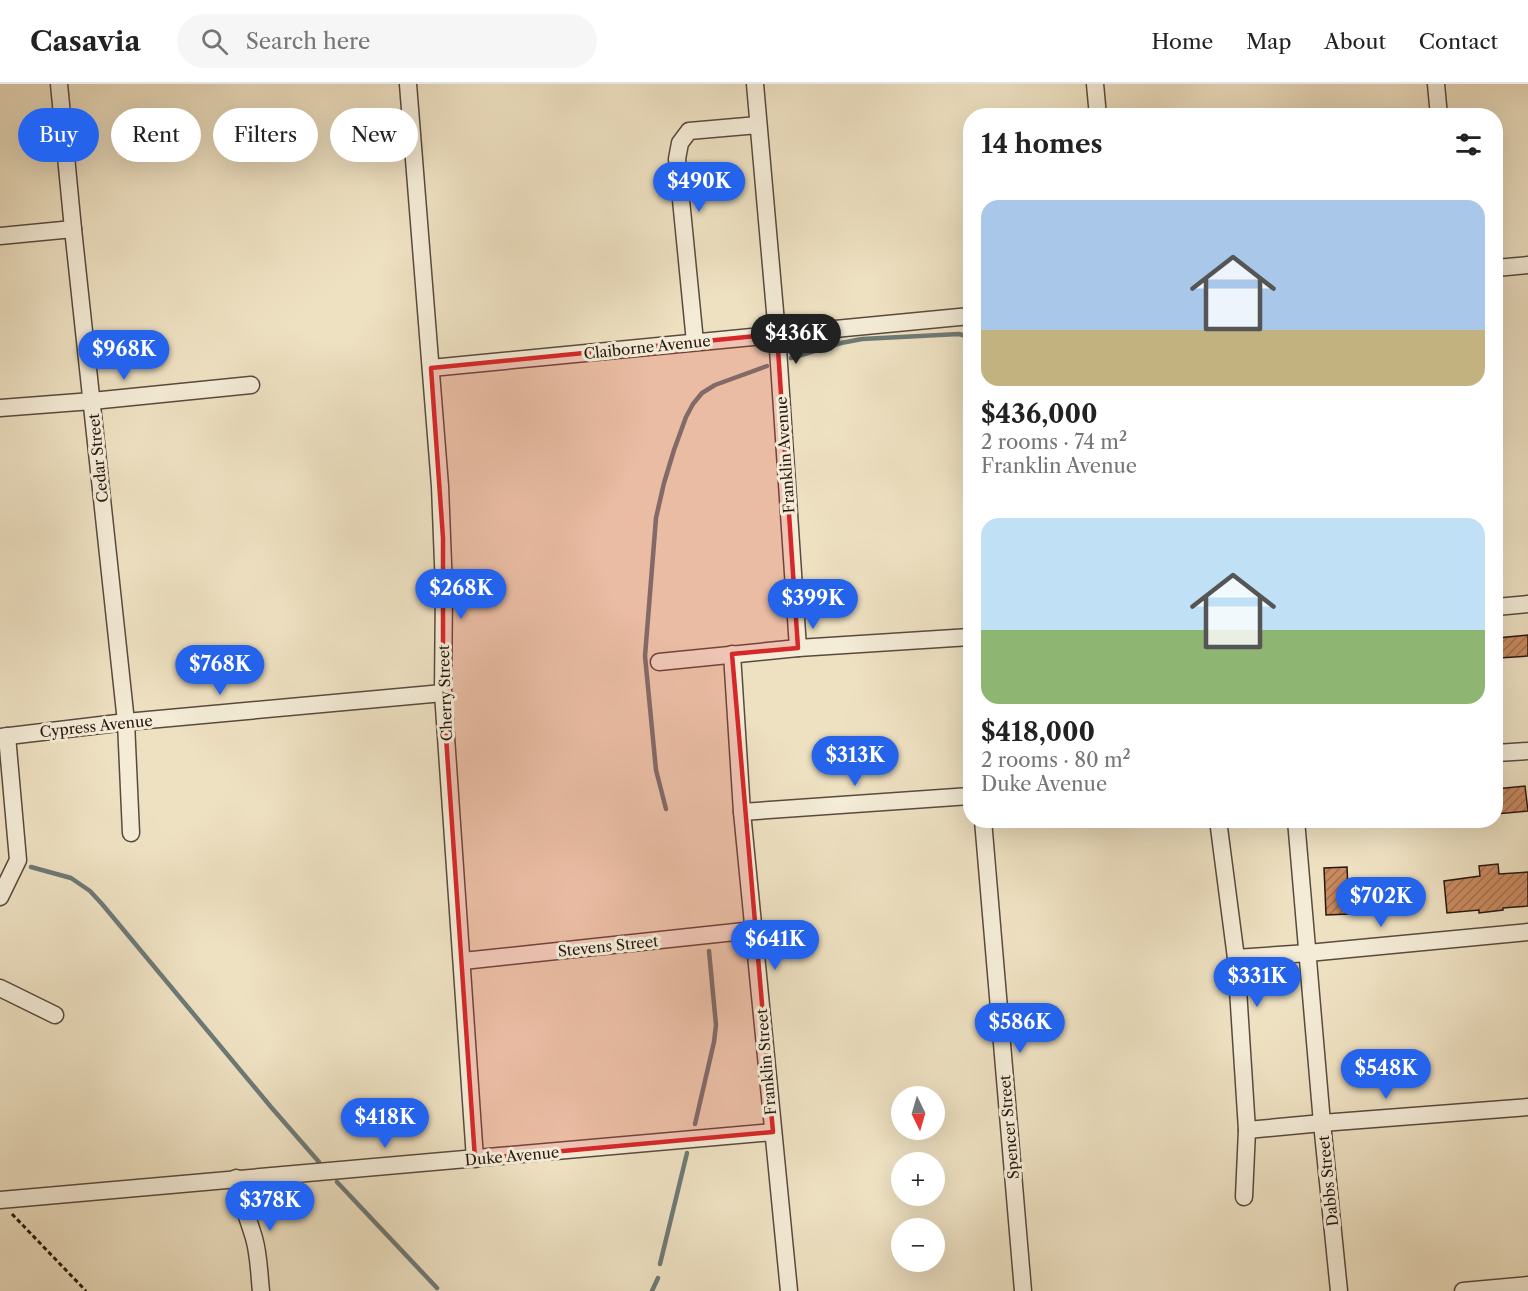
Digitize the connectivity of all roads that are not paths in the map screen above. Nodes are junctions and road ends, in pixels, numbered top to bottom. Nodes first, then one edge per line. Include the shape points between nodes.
1 (59, 84) edge
2 (408, 84) edge
3 (755, 84) edge
4 (1095, 84) edge
5 (1436, 84) edge
6 (1097, 108) edge
7 (1438, 108) edge
8 (758, 125) junction
9 (73, 229) junction
10 (0, 236) edge
11 (1528, 265) edge
12 (1503, 267) edge
13 (963, 316) edge
14 (777, 334) junction
15 (695, 342) junction
16 (432, 368) junction
17 (251, 386) dead end
18 (92, 401) junction
19 (0, 408) edge
20 (1528, 604) edge
21 (1503, 606) edge
22 (963, 637) edge
23 (798, 648) junction
24 (732, 654) junction
25 (659, 663) dead end
26 (443, 693) junction
27 (126, 722) junction
28 (3, 737) edge
29 (1528, 750) edge
30 (1503, 752) edge
31 (963, 796) edge
32 (742, 812) junction
33 (984, 828) edge
34 (1219, 828) edge
35 (1297, 828) edge
36 (131, 833) dead end
37 (0, 897) edge
38 (754, 930) junction
39 (1528, 932) edge
40 (1308, 953) junction
41 (1236, 958) junction
42 (463, 961) junction
43 (0, 988) edge
44 (55, 1015) dead end
45 (1528, 1107) edge
46 (1322, 1123) junction
47 (1247, 1130) junction
48 (773, 1132) junction
49 (476, 1159) junction
50 (236, 1178) junction
51 (1244, 1197) dead end
52 (4, 1205) edge
53 (1528, 1285) edge
54 (261, 1291) edge
55 (789, 1291) edge
56 (1023, 1291) edge
57 (1339, 1291) edge
58 (1463, 1291) edge

1 - 9 street, Cedar Street
2 - 16 street, Cherry Street
3 - 8 street, Franklin Avenue
4 - 6 street
5 - 7 street
8 - 14 street, Franklin Avenue
8 - 15 street via 689,131 680,143 676,159
9 - 10 street
9 - 18 street, Cedar Street
11 - 12 street
13 - 14 street, Claiborne Avenue
14 - 15 street, Claiborne Avenue
14 - 23 street, Franklin Avenue
15 - 16 street, Claiborne Avenue
16 - 26 street, Cherry Street via 443,538
17 - 18 street
18 - 19 street
18 - 27 street, Cedar Street
20 - 21 street
22 - 23 street
23 - 24 street
24 - 25 street
24 - 32 street, Franklin Street
26 - 27 street, Cypress Avenue
26 - 42 street, Cherry Street
27 - 28 street, Cypress Avenue
27 - 36 street, Cedar Street
28 - 37 street via 18,860
29 - 30 street
31 - 32 street
32 - 38 street, Franklin Street
33 - 56 street, Spencer Street
34 - 41 street
35 - 40 street, Dabbs Street
38 - 42 street, Stevens Street
38 - 48 street, Franklin Street
39 - 40 street
40 - 41 street
40 - 46 street, Dabbs Street
41 - 47 street
42 - 49 street, Cherry Street
43 - 44 street
45 - 46 street
46 - 47 street
46 - 57 street, Dabbs Street
47 - 51 street
48 - 49 street, Duke Avenue
48 - 55 street, Franklin Street
49 - 50 street, Duke Avenue
50 - 52 street, Duke Avenue
50 - 54 street via 254,1238
53 - 58 street

